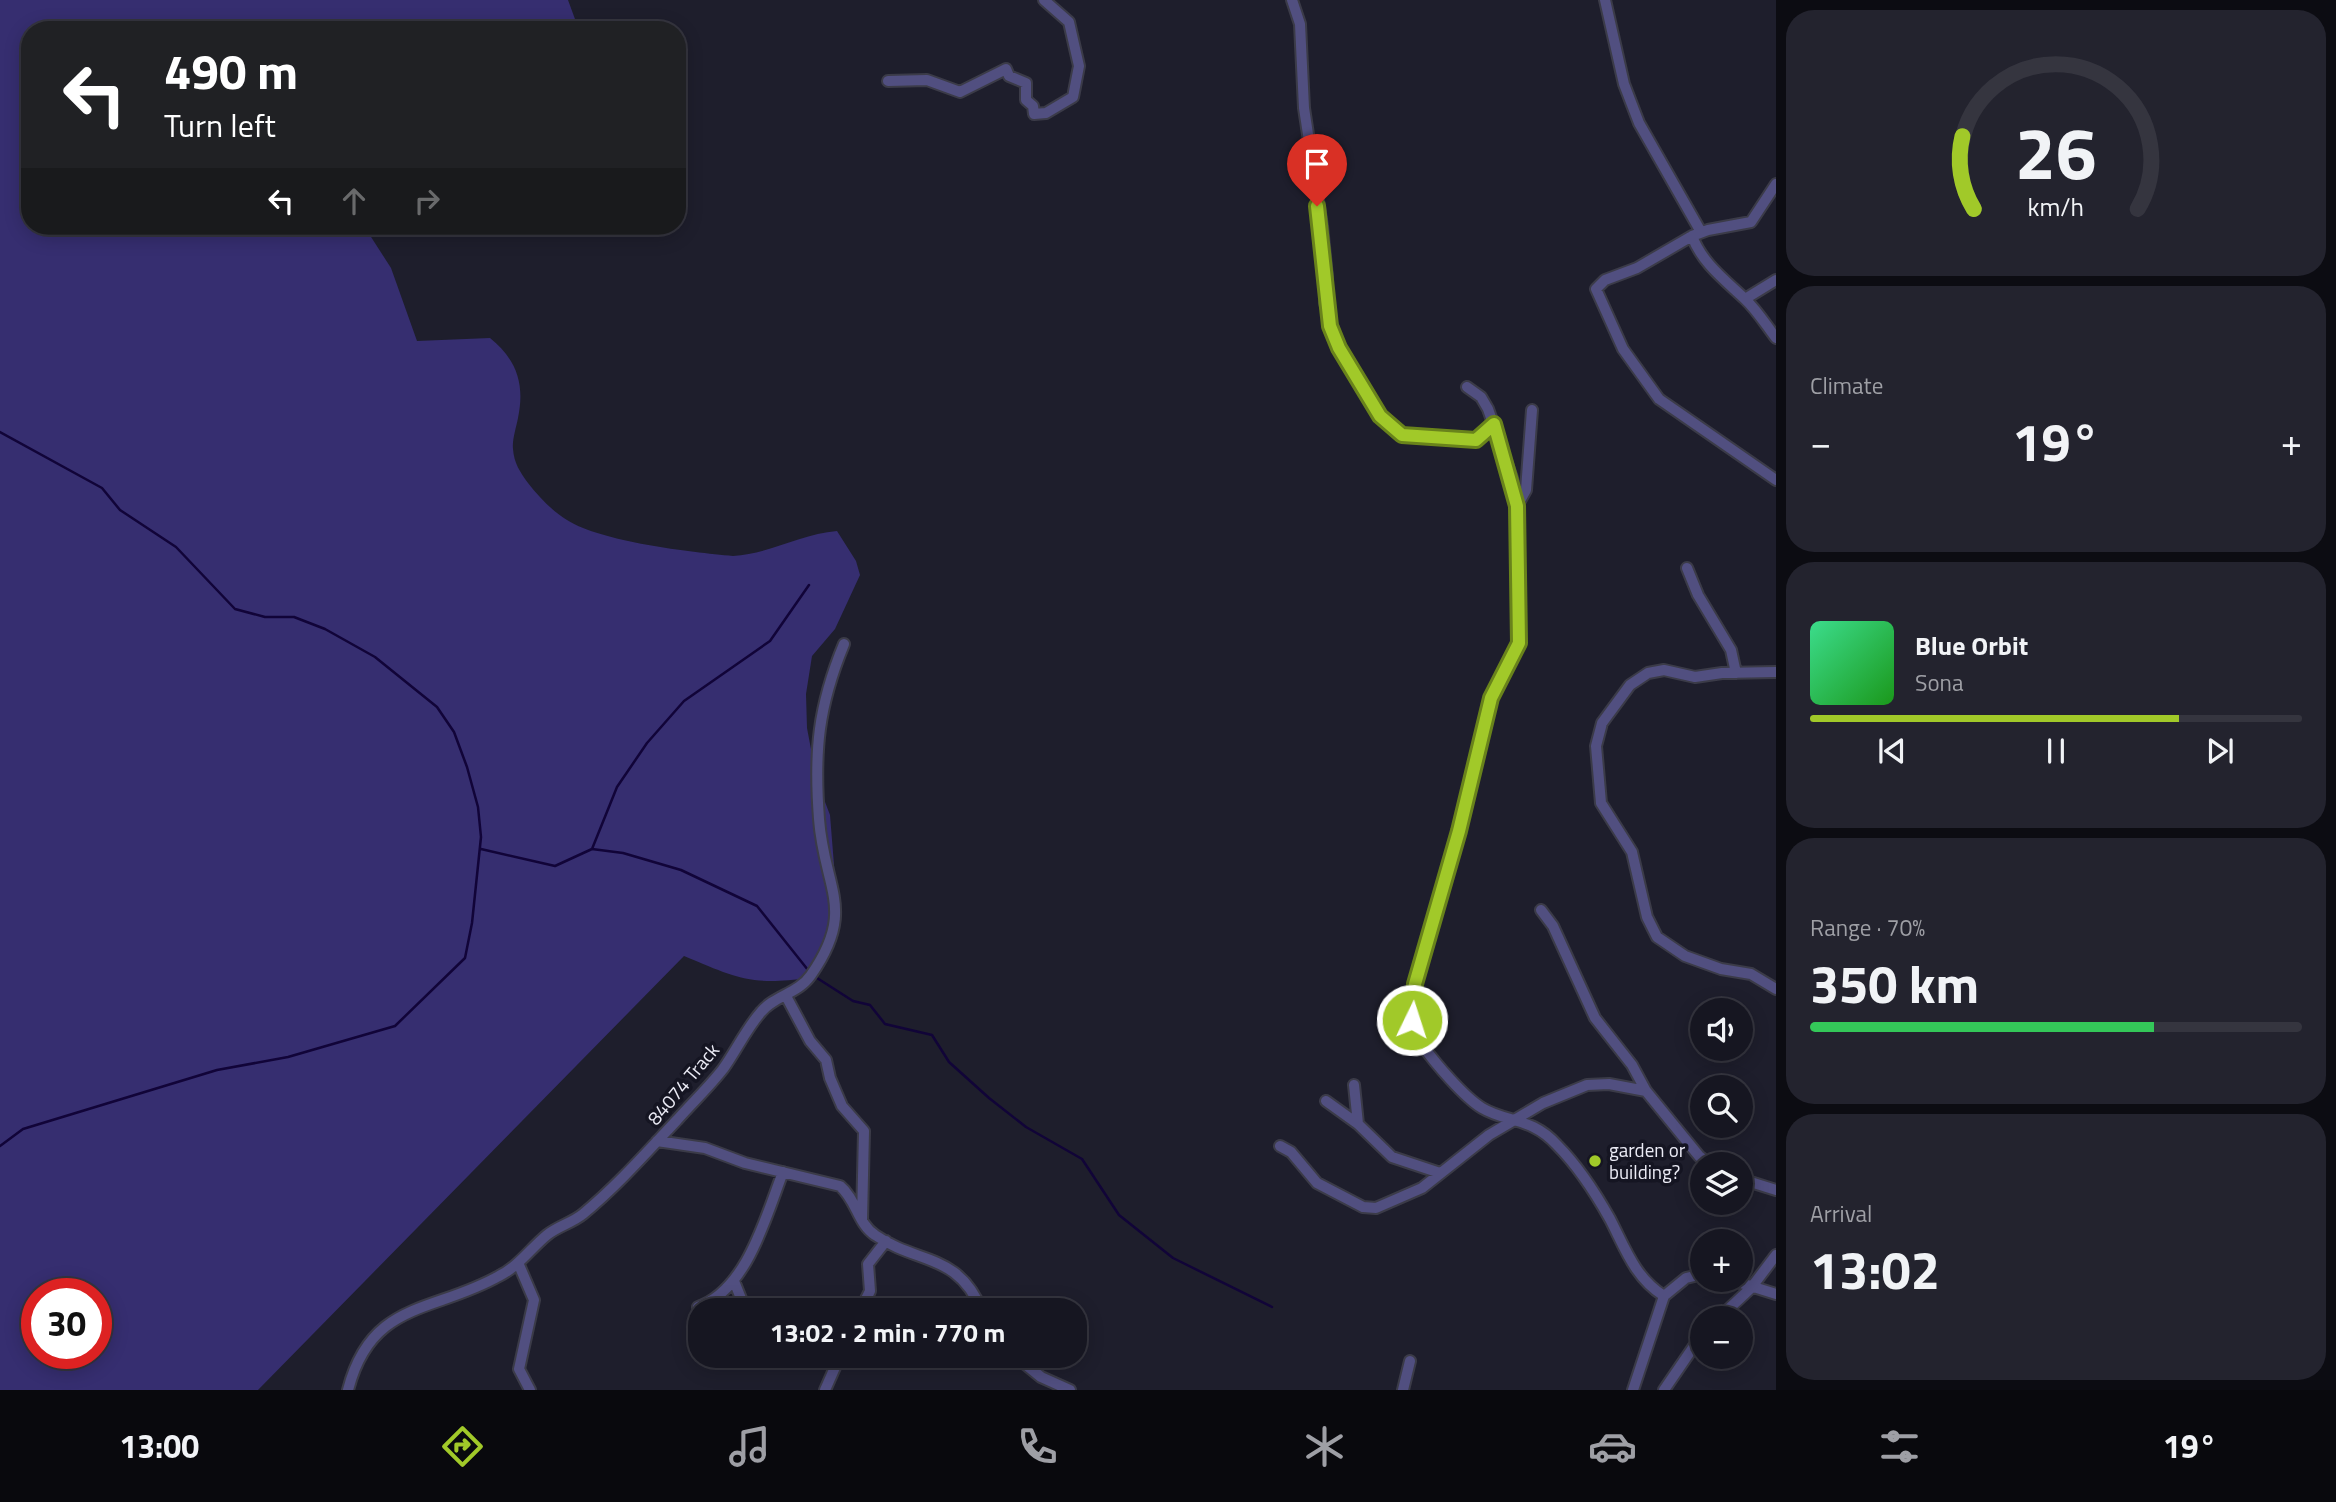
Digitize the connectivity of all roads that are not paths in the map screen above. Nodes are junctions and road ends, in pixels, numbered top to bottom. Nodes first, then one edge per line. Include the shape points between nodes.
1 (1044, 0) edge
2 (1292, 0) edge
3 (1605, 0) edge
4 (888, 81) dead end
5 (1776, 184) edge
6 (1697, 234) junction
7 (1776, 280) edge
8 (1745, 299) junction
9 (1776, 338) edge
10 (1468, 387) dead end
11 (1532, 410) dead end
12 (1494, 424) junction
13 (1776, 480) edge
14 (1517, 506) junction
15 (1687, 568) dead end
16 (844, 644) dead end
17 (1776, 672) edge
18 (1736, 673) junction
19 (1541, 910) dead end
20 (1776, 989) edge
21 (786, 996) junction
22 (1354, 1085) dead end
23 (1646, 1091) junction
24 (1326, 1101) dead end
25 (1517, 1118) junction
26 (1358, 1124) junction
27 (657, 1141) junction
28 (1280, 1146) dead end
29 (1696, 1152) edge
30 (783, 1172) junction
31 (1440, 1173) junction
32 (1753, 1183) edge
33 (1776, 1190) edge
34 (862, 1220) junction
35 (886, 1241) junction
36 (1776, 1255) edge
37 (519, 1265) junction
38 (1690, 1277) edge
39 (734, 1281) junction
40 (1753, 1285) edge
41 (1753, 1288) edge
42 (1747, 1292) edge
43 (1776, 1294) edge
44 (1664, 1296) junction
45 (718, 1298) edge
46 (741, 1298) edge
47 (866, 1298) edge
48 (976, 1298) edge
49 (1732, 1306) edge
50 (1690, 1352) edge
51 (1410, 1362) dead end
52 (835, 1368) edge
53 (1030, 1368) edge
54 (348, 1390) edge
55 (530, 1390) edge
56 (825, 1390) edge
57 (1070, 1390) edge
58 (1403, 1390) edge
59 (1633, 1390) edge
60 (1664, 1390) edge

1 - 4 street via 1069,22 1079,66 1073,97 1053,110 1034,114 1026,100 1026,83 1009,76 1006,69 960,92 927,80
2 - 12 street via 1300,24 1304,108 1322,226 1325,303 1339,348 1380,416 1402,435 1476,440
3 - 6 street via 1630,100
5 - 6 street via 1751,222
6 - 8 street via 1700,253 1730,289
6 - 13 street via 1637,268 1605,279 1596,291 1623,349 1659,399
7 - 8 street
8 - 9 street
10 - 12 street via 1484,401
11 - 14 street via 1526,490
12 - 14 street
14 - 25 street via 1519,643 1491,698 1411,1005 1415,1030 1440,1066 1479,1106
15 - 18 street via 1731,650
16 - 21 street, 84074 Track via 827,686 818,748 821,845 837,920 832,940 809,978
17 - 18 street
18 - 20 street via 1695,677 1664,670 1648,673 1630,685 1602,723 1598,737 1601,803 1632,852 1647,917 1661,941 1707,965 1751,974
19 - 23 street via 1553,926 1595,1018
21 - 27 street, 84074 Track via 763,1008 723,1069
21 - 34 street via 826,1060 839,1101 864,1131
22 - 26 street
23 - 25 street via 1587,1085
23 - 29 street
24 - 26 street
25 - 31 street
25 - 44 street via 1562,1150 1603,1208 1629,1259
26 - 31 street via 1397,1160
27 - 30 street via 705,1148
27 - 37 street, 84074 Track via 584,1213 544,1237
28 - 31 street via 1291,1152 1317,1183 1363,1207 1384,1206 1422,1188
30 - 34 street via 840,1186
30 - 39 street via 756,1242
32 - 33 street
34 - 35 street via 872,1234
35 - 47 street via 868,1265
35 - 48 street via 958,1274
36 - 40 street
37 - 54 street, 84074 Track via 474,1290 413,1308 394,1320 362,1355
37 - 55 street via 534,1300 520,1369
38 - 44 street
39 - 45 street
39 - 46 street
41 - 43 street
42 - 49 street
44 - 59 street
50 - 60 street
51 - 58 street
52 - 56 street
53 - 57 street

